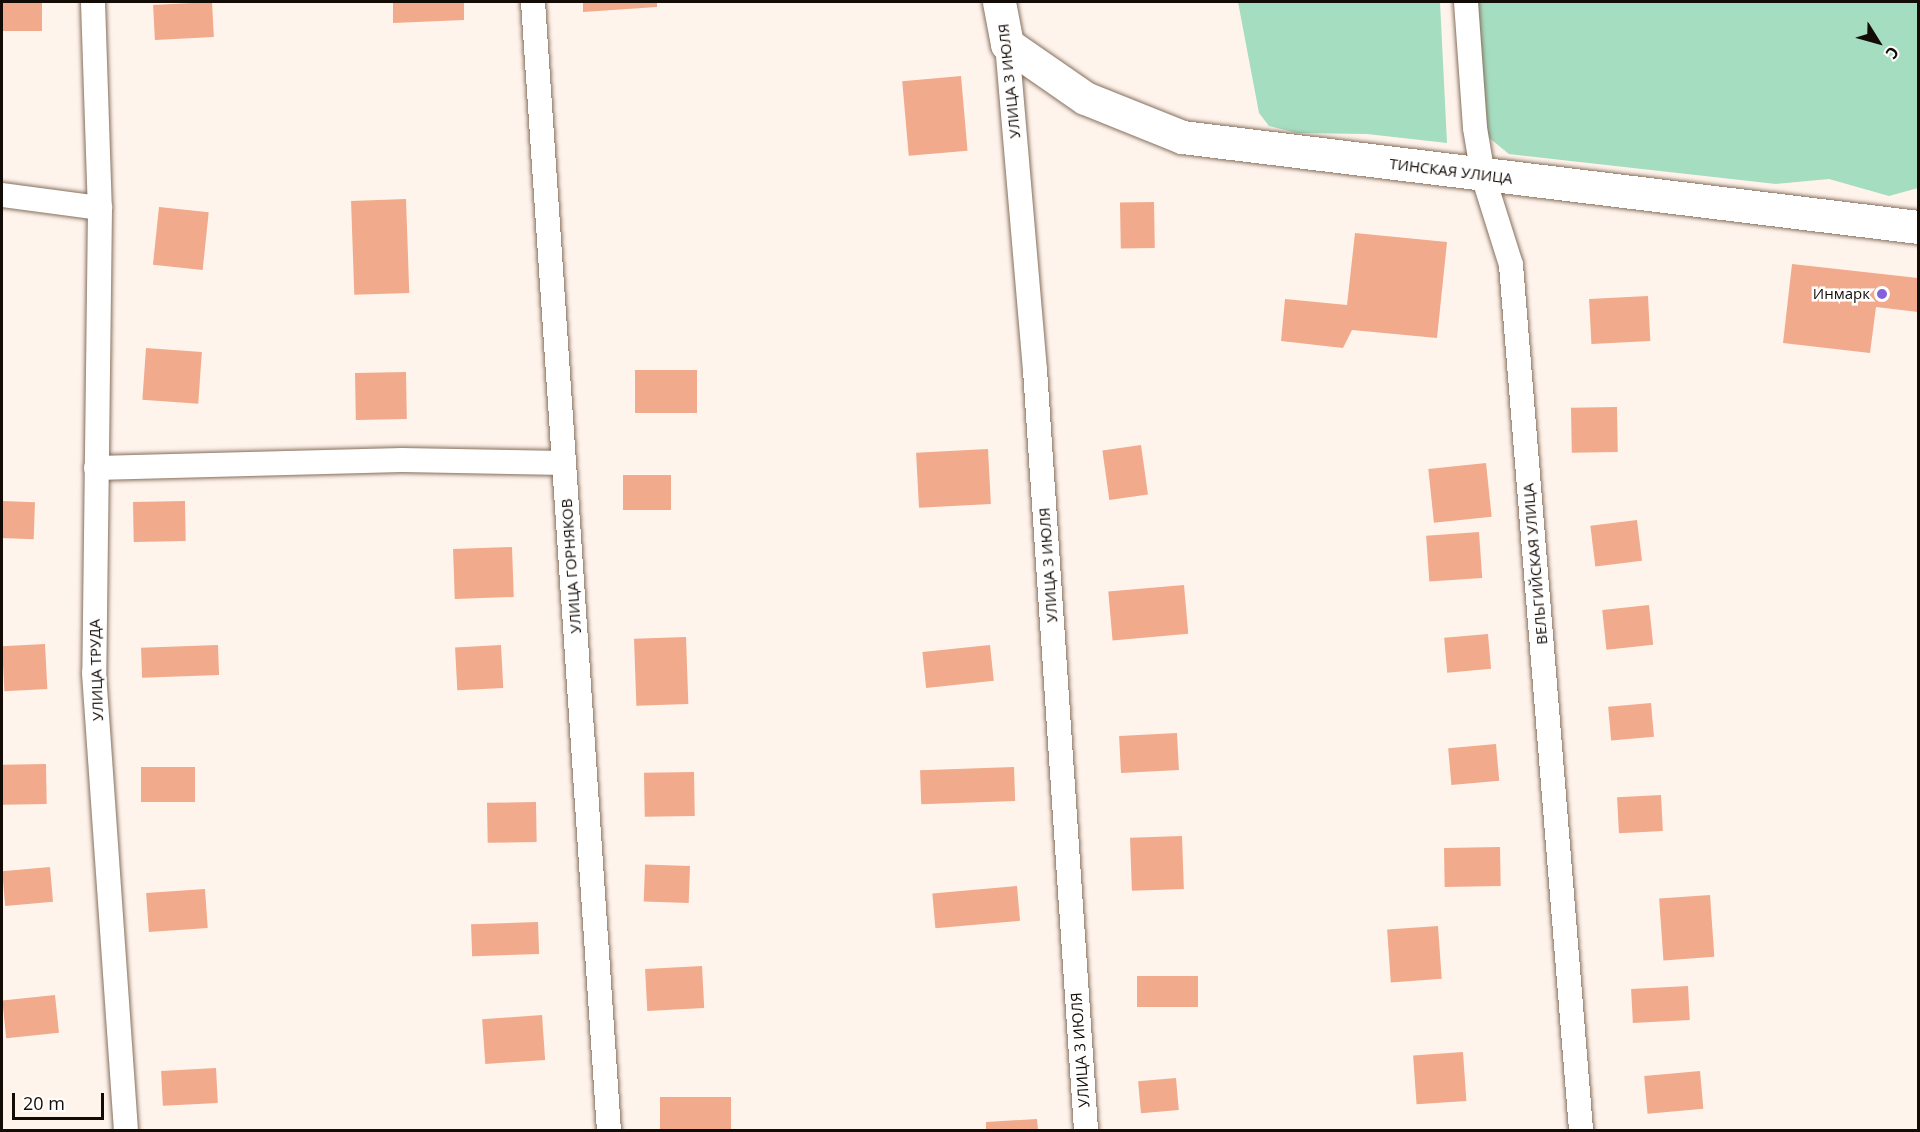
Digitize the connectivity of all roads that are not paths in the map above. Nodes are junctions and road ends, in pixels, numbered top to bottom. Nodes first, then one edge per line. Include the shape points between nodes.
1 (533, 2) edge
2 (999, 2) edge
3 (1466, 2) edge
4 (93, 12) edge
5 (1007, 44) junction
6 (1483, 176) junction
7 (2, 195) edge
8 (100, 208) junction
9 (1918, 227) edge
10 (564, 463) junction
11 (96, 468) junction
12 (126, 1131) edge
13 (609, 1131) edge
14 (1086, 1131) edge
15 (1581, 1131) edge

1 - 10 street, УЛИЦА ГОРНЯКОВ
2 - 5 street, УЛИЦА 3 ИЮЛЯ
3 - 6 street, ВЕЛЬГИЙСКАЯ УЛИЦА via 1475,128
4 - 8 street, УЛИЦА ТРУДА
5 - 6 street, ТИНСКАЯ УЛИЦА via 1085,98 1182,137
5 - 14 street, УЛИЦА 3 ИЮЛЯ via 1035,370
6 - 9 street, ТИНСКАЯ УЛИЦА
6 - 15 street, ВЕЛЬГИЙСКАЯ УЛИЦА via 1511,265
7 - 8 street
8 - 11 street, УЛИЦА ТРУДА
10 - 11 street via 402,460
10 - 13 street, УЛИЦА ГОРНЯКОВ
11 - 12 street, УЛИЦА ТРУДА via 94,673

